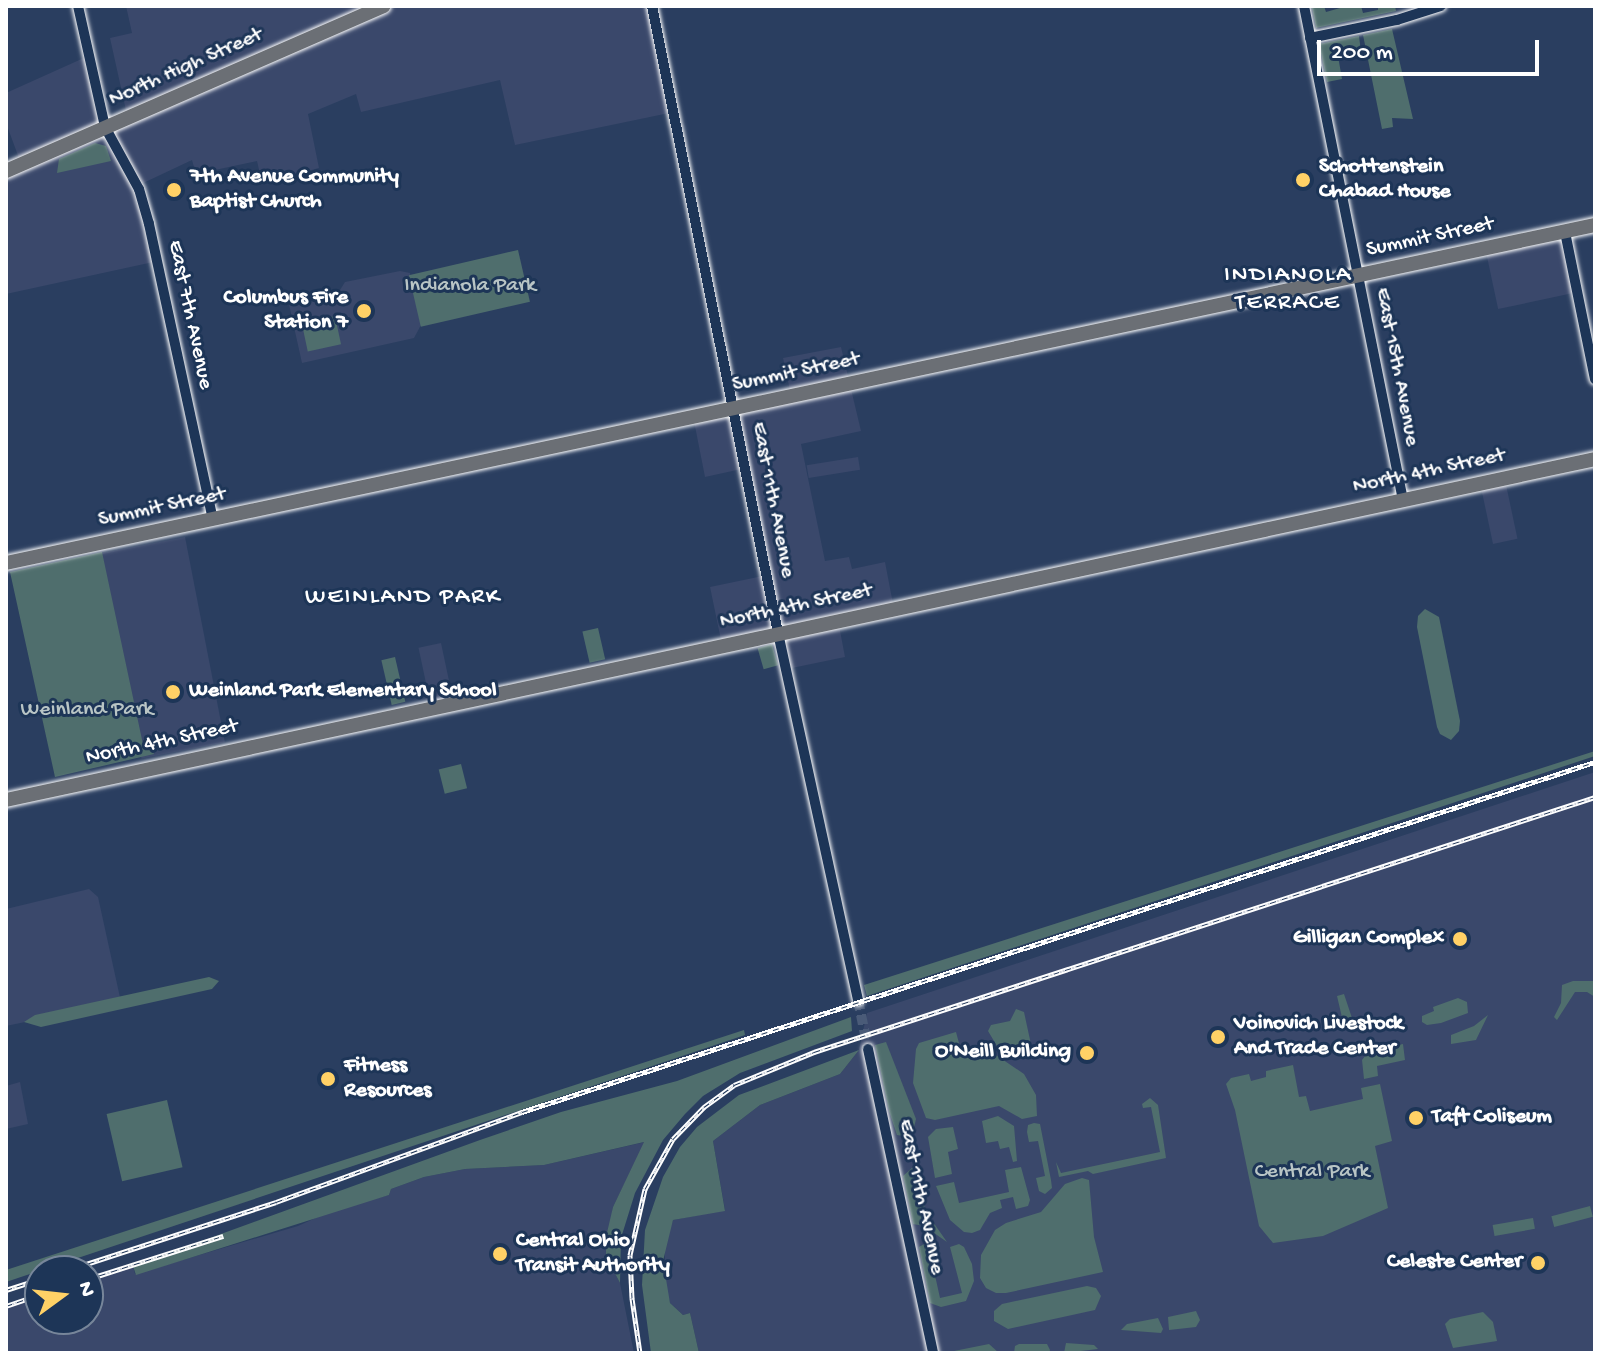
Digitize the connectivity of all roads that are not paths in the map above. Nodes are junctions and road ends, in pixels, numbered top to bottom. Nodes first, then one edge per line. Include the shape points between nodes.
1 (78, 6) edge
2 (383, 6) edge
3 (652, 6) edge
4 (1304, 6) edge
5 (1441, 6) edge
6 (1310, 38) junction
7 (105, 127) junction
8 (6, 171) edge
9 (1595, 225) edge
10 (1565, 232) junction
11 (1358, 276) junction
12 (1595, 379) edge
13 (733, 409) junction
14 (1595, 459) edge
15 (1403, 500) junction
16 (213, 519) junction
17 (6, 563) edge
18 (778, 633) junction
19 (6, 800) edge
20 (858, 1000) tunnel mouth
21 (868, 1049) tunnel mouth
22 (933, 1353) edge

1 - 7 street, East 7th Avenue
2 - 7 main road, North High Street
3 - 13 street, East 11th Avenue
4 - 6 street, East 15th Avenue
5 - 6 street
6 - 11 street, East 15th Avenue
7 - 8 main road, North High Street
7 - 16 street, East 7th Avenue via 139,189 149,224
9 - 10 main road, Summit Street
10 - 11 main road, Summit Street
10 - 12 street
11 - 13 main road, Summit Street
11 - 15 street, East 15th Avenue
13 - 16 main road, Summit Street
13 - 18 street, East 11th Avenue
14 - 15 main road, North 4th Street
15 - 18 main road, North 4th Street
16 - 17 main road, Summit Street
18 - 19 main road, North 4th Street
18 - 20 street, East 11th Avenue
21 - 22 street, East 11th Avenue

